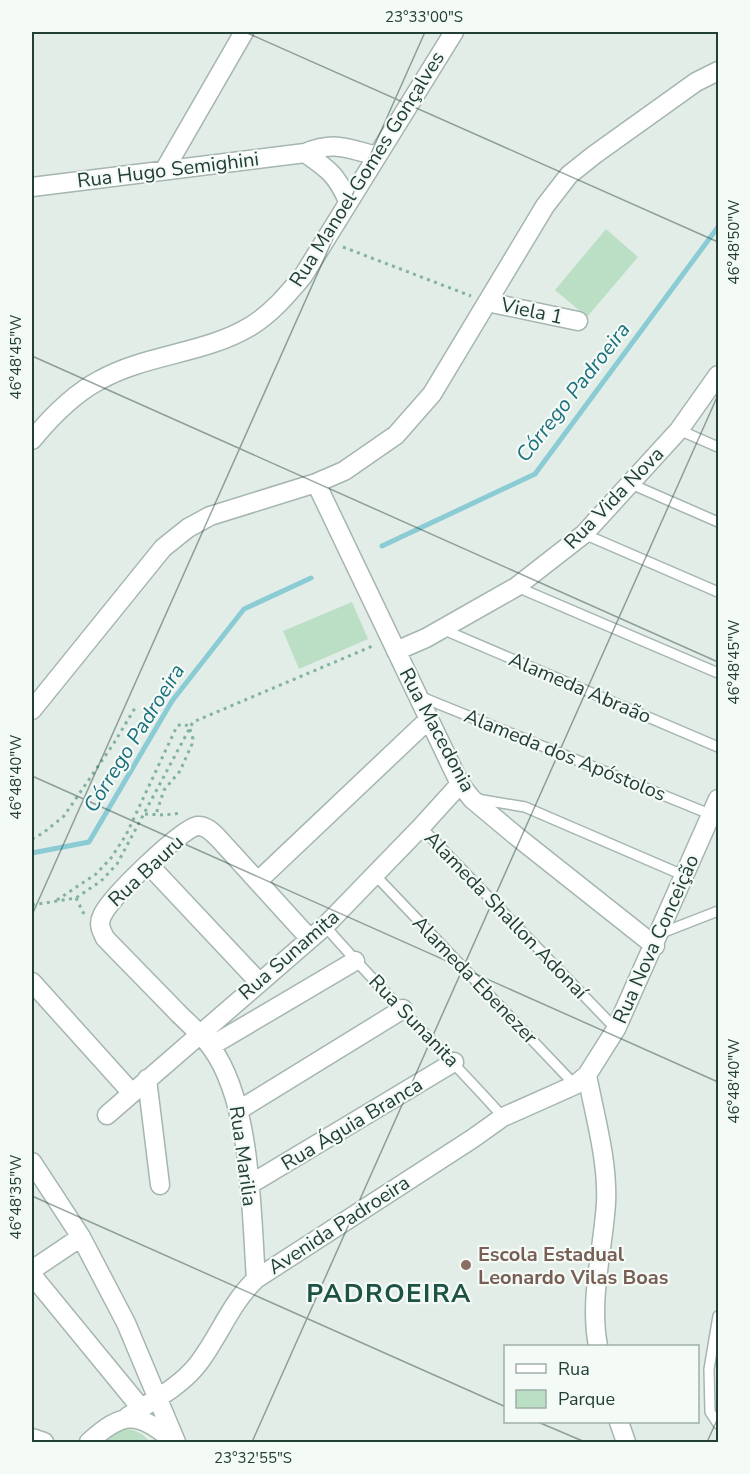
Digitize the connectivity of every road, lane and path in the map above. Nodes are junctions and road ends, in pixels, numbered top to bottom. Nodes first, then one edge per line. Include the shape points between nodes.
1 (244, 32) edge
2 (454, 32) edge
3 (718, 71) edge
4 (305, 153) junction
5 (376, 156) junction
6 (165, 169) junction
7 (32, 187) edge
8 (348, 201) junction
9 (324, 240) junction
10 (487, 302) junction
11 (578, 321) dead end
12 (718, 375) edge
13 (679, 430) junction
14 (32, 440) edge
15 (718, 447) edge
16 (316, 483) junction
17 (631, 484) junction
18 (718, 522) edge
19 (584, 534) junction
20 (516, 587) junction
21 (718, 592) edge
22 (442, 629) junction
23 (393, 645) junction
24 (718, 673) edge
25 (419, 696) junction
26 (135, 708) dead end
27 (32, 710) edge
28 (429, 719) junction
29 (189, 726) junction
30 (718, 747) edge
31 (460, 784) junction
32 (472, 799) junction
33 (715, 807) edge
34 (189, 812) dead end
35 (145, 814) junction
36 (156, 814) junction
37 (421, 827) junction
38 (126, 834) junction
39 (32, 839) edge
40 (131, 841) junction
41 (148, 865) junction
42 (375, 875) junction
43 (685, 876) junction
44 (258, 881) junction
45 (75, 898) junction
46 (54, 902) junction
47 (32, 905) edge
48 (718, 911) edge
49 (85, 917) dead end
50 (326, 926) junction
51 (105, 938) joint
52 (310, 939) junction
53 (657, 940) junction
54 (355, 961) junction
55 (32, 982) edge
56 (259, 982) junction
57 (403, 1010) junction
58 (616, 1029) junction
59 (205, 1040) junction
60 (454, 1062) junction
61 (147, 1079) junction
62 (581, 1080) junction
63 (131, 1092) junction
64 (238, 1110) junction
65 (107, 1115) dead end
66 (503, 1117) junction
67 (32, 1162) edge
68 (160, 1185) dead end
69 (249, 1185) junction
70 (81, 1237) junction
71 (32, 1270) edge
72 (32, 1275) edge
73 (256, 1279) junction
74 (718, 1316) edge
75 (598, 1345) edge
76 (140, 1355) junction
77 (111, 1369) junction
78 (158, 1398) junction
79 (134, 1413) junction
80 (619, 1423) edge
81 (718, 1424) edge
82 (32, 1438) edge
83 (44, 1443) edge
84 (89, 1443) edge
85 (175, 1443) edge
86 (626, 1443) edge

1 - 6 street
2 - 5 street, Rua Manoel Gomes Gonçalves
3 - 10 street via 696,82 569,175 545,206
4 - 5 street, Rua Hugo Semighini via 322,146 336,146
4 - 6 street, Rua Hugo Semighini
4 - 8 street via 332,173
5 - 8 street, Rua Manoel Gomes Gonçalves
6 - 7 street, Rua Hugo Semighini
8 - 9 street, Rua Manoel Gomes Gonçalves
9 - 10 path
9 - 14 street, Rua Manoel Gomes Gonçalves via 281,303 250,326 221,340 100,379 74,396
10 - 11 street, Viela 1
10 - 16 street via 432,394 396,435 344,471
12 - 13 street, Rua Vida Nova
13 - 15 lane
13 - 17 street, Rua Vida Nova
16 - 23 street, Rua Macedonia
16 - 27 street via 210,516 188,528 163,548
17 - 18 lane
17 - 19 street, Rua Vida Nova
19 - 20 street, Rua Vida Nova
19 - 21 lane
20 - 22 street, Rua Vida Nova
20 - 24 lane
22 - 23 street, Rua Vida Nova
22 - 30 lane, Alameda Abraão
23 - 25 street, Rua Macedonia
23 - 29 path
25 - 28 street, Rua Macedonia
25 - 33 lane, Alameda dos Apóstolos
26 - 39 path via 64,816
28 - 31 street, Rua Macedonia
28 - 44 street
29 - 35 path
29 - 36 path via 192,744 180,771 164,790
29 - 38 path via 177,726
31 - 32 street, Rua Macedonia
31 - 37 street, Rua Sunamita
32 - 43 lane via 525,807
32 - 53 street, Rua Macedonia
33 - 43 street, Rua Nova Conceição
34 - 36 path
35 - 36 path
35 - 40 path
37 - 42 street, Rua Sunamita
37 - 58 lane, Alameda Shallon Adonaí
38 - 40 path
38 - 46 path via 96,874
40 - 45 path via 109,873
41 - 44 street, Rua Bauru via 173,842 199,826 210,829
41 - 51 street, Rua Bauru via 105,908 100,918
41 - 56 street
42 - 50 street, Rua Sunamita
42 - 62 lane, Alameda Ebenezer
43 - 53 street, Rua Nova Conceição
44 - 52 street, Rua Bauru
45 - 46 path
45 - 49 path
46 - 47 path
48 - 53 lane
50 - 52 street, Rua Sunamita
50 - 54 lane, Rua Sunanita
51 - 59 street, Rua Marilia
52 - 56 street, Rua Sunamita
53 - 58 street, Rua Nova Conceição
54 - 57 lane, Rua Sunanita
54 - 59 street
55 - 63 street
56 - 59 street, Rua Sunamita
57 - 60 lane, Rua Sunanita
57 - 64 street
58 - 62 street, Rua Nova Conceição
59 - 61 street, Rua Sunamita
59 - 64 street, Rua Marilia via 227,1075
60 - 66 lane, Rua Sunanita
60 - 69 street, Rua Águia Branca
61 - 63 street, Rua Sunamita
61 - 68 street
62 - 66 street, Avenida Padroeira
62 - 75 street via 604,1167 606,1190 595,1297
63 - 65 street, Rua Sunamita
64 - 69 street, Rua Marilia
66 - 73 street, Avenida Padroeira
67 - 70 street
69 - 73 street, Rua Marilia
70 - 71 street
70 - 76 street
72 - 77 street
73 - 78 street, Avenida Padroeira via 231,1308 198,1364
74 - 81 lane via 709,1369 710,1412
76 - 77 street
76 - 78 street
77 - 79 street
78 - 79 street, Avenida Padroeira
78 - 85 street
79 - 84 street, Avenida Padroeira via 108,1426
79 - 85 street
80 - 86 street
82 - 83 street

